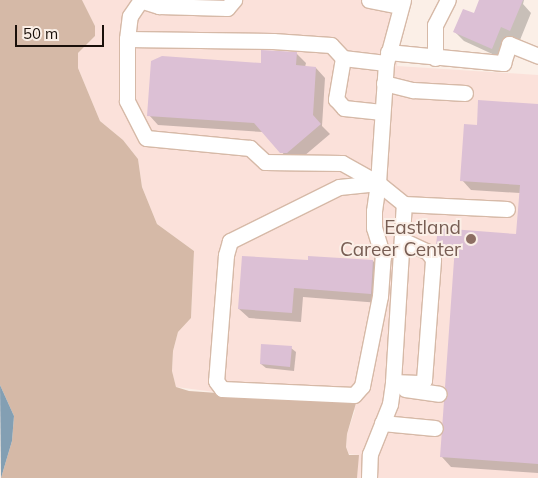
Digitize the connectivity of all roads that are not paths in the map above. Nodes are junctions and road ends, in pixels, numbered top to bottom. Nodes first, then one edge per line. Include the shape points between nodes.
1 (140, 0) edge
2 (234, 0) edge
3 (369, 0) edge
4 (448, 0) edge
5 (402, 3) edge
6 (127, 39) junction
7 (538, 56) edge
8 (343, 58) junction
9 (387, 58) junction
10 (435, 58) junction
11 (384, 83) junction
12 (464, 93) dead end
13 (382, 112) junction
14 (378, 183) junction
15 (404, 204) junction
16 (507, 209) dead end
17 (404, 241) junction
18 (398, 382) junction
19 (439, 394) dead end
20 (382, 424) junction
21 (435, 428) dead end
22 (369, 478) edge

1 - 2 street via 158,6 227,8
1 - 6 street via 130,16
3 - 5 street
4 - 10 street via 435,25
5 - 9 street
6 - 8 street via 274,40 331,45
6 - 14 street via 127,100 146,138 250,148 265,162 342,163
7 - 10 street via 509,44 503,63
8 - 9 street
8 - 13 street via 336,99 344,108
9 - 10 street
9 - 11 street
11 - 12 street via 413,90
11 - 13 street
13 - 14 street
14 - 14 street via 339,187 230,241 226,255 216,381 222,389 354,395 362,386 380,296 383,257 374,228
14 - 15 street
15 - 16 street
15 - 17 street
17 - 18 street
17 - 18 street via 428,252 433,258 424,380 419,384
18 - 19 street via 408,391
18 - 20 street
20 - 21 street
20 - 22 street via 370,454

